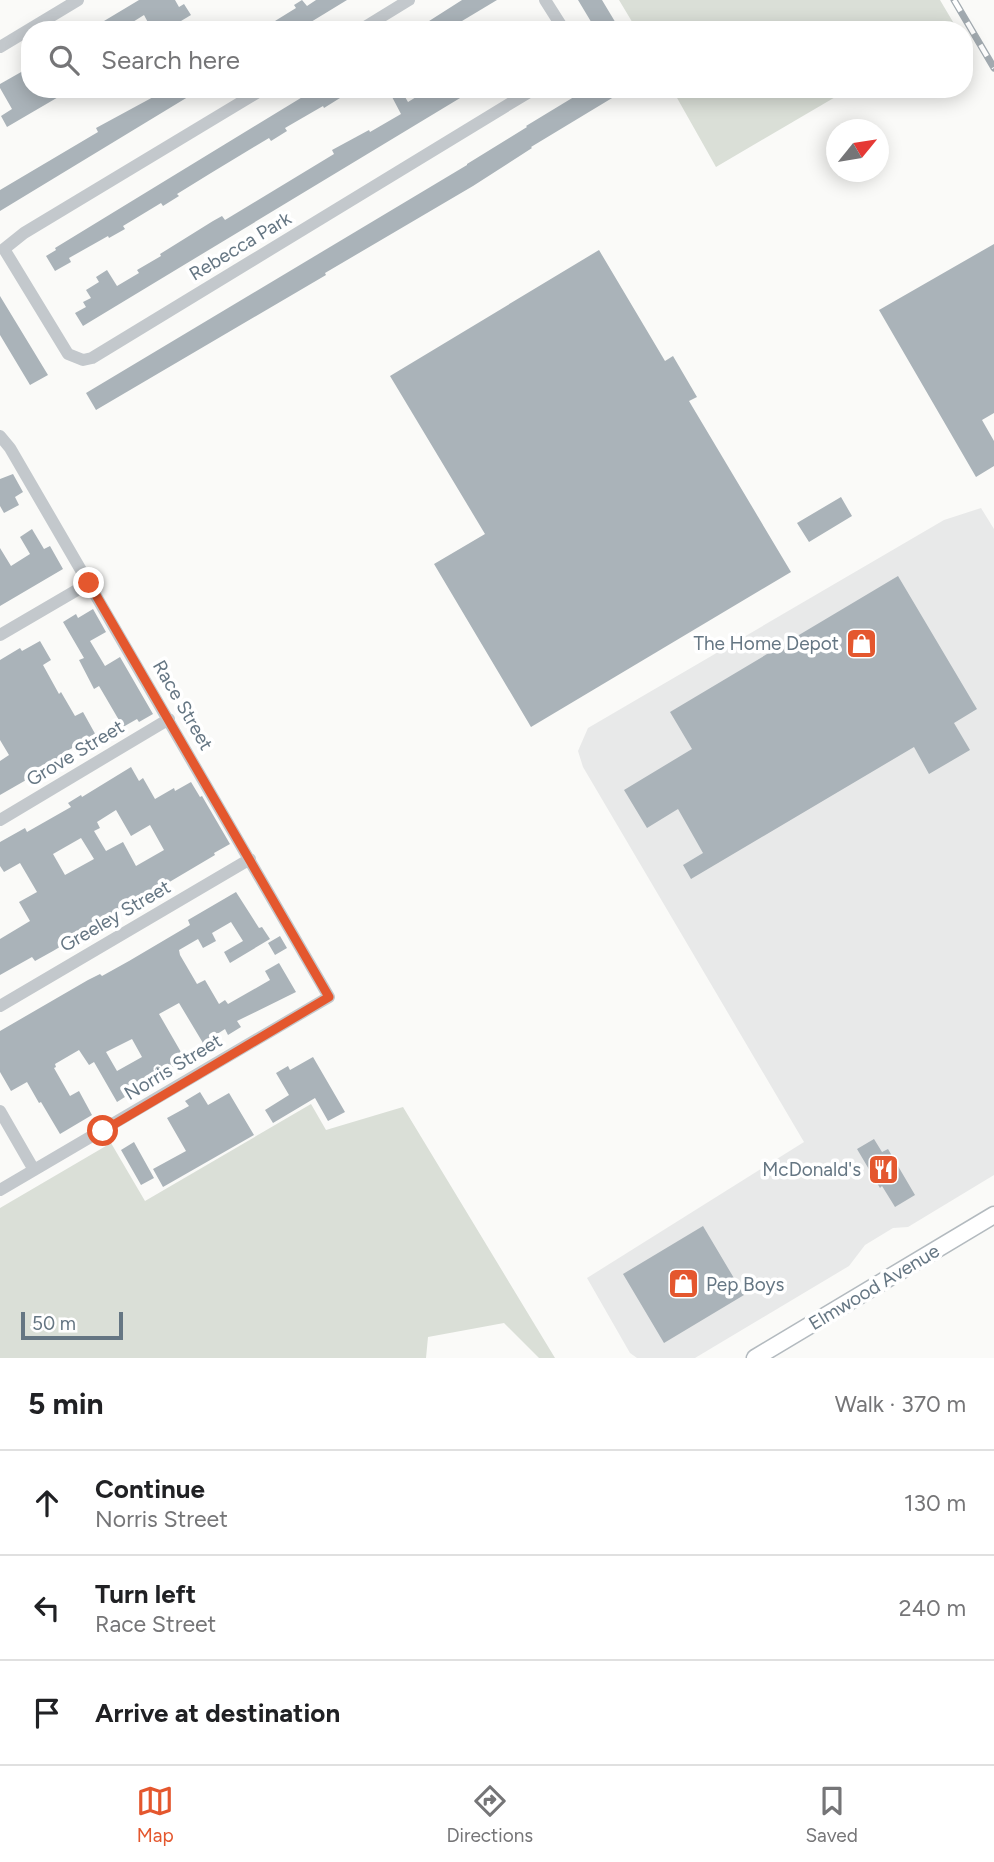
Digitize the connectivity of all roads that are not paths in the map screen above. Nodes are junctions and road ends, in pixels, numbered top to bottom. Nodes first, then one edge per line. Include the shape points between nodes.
1 (78, 0) edge
2 (409, 0) edge
3 (545, 0) edge
4 (43, 21) edge
5 (375, 21) edge
6 (558, 21) edge
7 (21, 34) edge
8 (0, 47) edge
9 (247, 98) edge
10 (519, 98) edge
11 (1, 252) edge
12 (2, 444) edge
13 (89, 583) junction
14 (0, 635) edge
15 (169, 719) junction
16 (0, 820) edge
17 (250, 859) junction
18 (329, 997) joint
19 (0, 1006) edge
20 (0, 1111) edge
21 (34, 1170) junction
22 (0, 1190) edge
23 (994, 1215) edge
24 (755, 1358) edge

1 - 4 street
2 - 5 street
3 - 6 street
7 - 8 street
9 - 11 street, Rebecca Park via 24,233
10 - 11 street, Rebecca Park via 92,358 75,358 64,349
12 - 13 street, Race Street via 10,449
13 - 14 street
13 - 15 street, Race Street
15 - 16 street, Grove Street
15 - 17 street, Race Street
17 - 18 street, Race Street
17 - 19 street, Greeley Street
18 - 21 street, Norris Street
20 - 21 street
21 - 22 street, Norris Street
23 - 24 street, Elmwood Avenue

